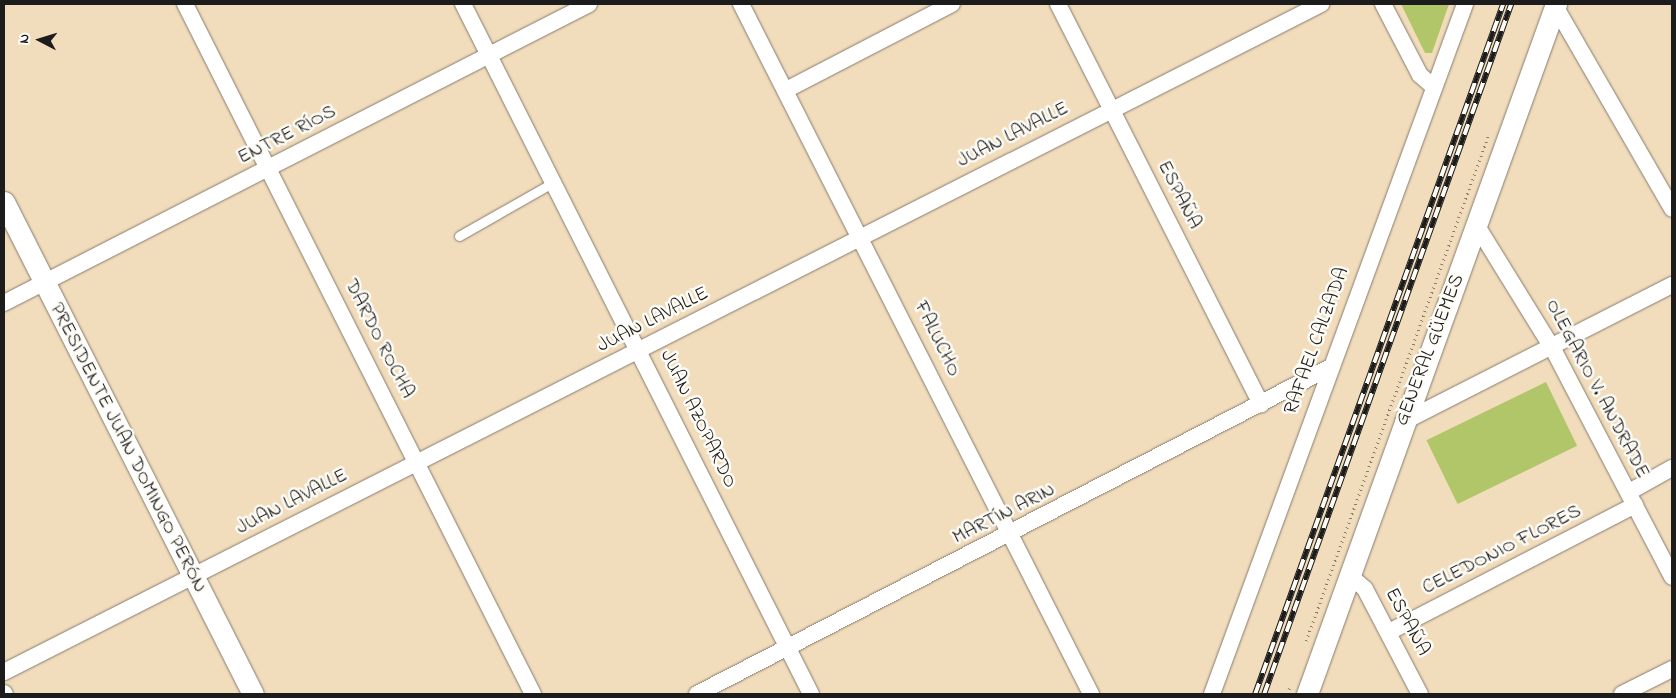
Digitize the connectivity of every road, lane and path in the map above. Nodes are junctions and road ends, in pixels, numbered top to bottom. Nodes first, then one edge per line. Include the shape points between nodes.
1 (185, 4) edge
2 (462, 4) edge
3 (589, 4) edge
4 (741, 4) edge
5 (952, 4) edge
6 (1058, 4) edge
7 (1321, 4) edge
8 (1384, 4) edge
9 (1465, 4) edge
10 (1555, 5) edge
11 (489, 56) junction
12 (1434, 87) junction
13 (786, 90) junction
14 (1111, 109) junction
15 (1490, 133) dead end
16 (269, 169) junction
17 (554, 182) junction
18 (4, 202) edge
19 (1672, 209) edge
20 (1477, 226) junction
21 (459, 236) dead end
22 (862, 236) junction
23 (44, 282) junction
24 (1672, 285) edge
25 (4, 303) edge
26 (1553, 349) junction
27 (640, 350) junction
28 (1329, 368) junction
29 (1261, 405) junction
30 (1403, 422) junction
31 (418, 462) junction
32 (1672, 468) edge
33 (1632, 499) junction
34 (1010, 535) junction
35 (1349, 575) junction
36 (192, 576) junction
37 (1672, 577) edge
38 (1389, 632) junction
39 (787, 646) junction
40 (1304, 647) dead end
41 (1672, 669) edge
42 (4, 672) edge
43 (1293, 676) dead end
44 (253, 694) edge
45 (533, 694) edge
46 (696, 694) edge
47 (812, 694) edge
48 (1091, 694) edge
49 (1212, 694) edge
50 (1287, 694) edge
51 (1307, 694) edge
52 (1420, 694) edge
53 (1622, 694) edge

1 - 16 street, DARDO ROCHA
2 - 11 street, JUAN AZOPARDO
3 - 11 street, ENTRE RÍOS
4 - 13 street, FALUCHO
5 - 13 street
6 - 14 street, ESPAÑA
7 - 14 street, JUAN LAVALLE
8 - 12 street via 1420,75
9 - 12 street, RAFAEL CALZADA
10 - 19 street
10 - 20 street, GENERAL GÜEMES
11 - 16 street, ENTRE RÍOS
11 - 17 street, JUAN AZOPARDO
12 - 28 street, RAFAEL CALZADA
13 - 22 street, FALUCHO
14 - 22 street, JUAN LAVALLE
14 - 29 street, ESPAÑA
15 - 40 path
16 - 23 street, ENTRE RÍOS
16 - 31 street, DARDO ROCHA
17 - 21 lane
17 - 27 street, JUAN AZOPARDO
18 - 23 street, PRESIDENTE JUAN DOMINGO PERÓN
20 - 26 street, OLEGARIO V. ANDRADE
20 - 30 street, GENERAL GÜEMES
22 - 27 street, JUAN LAVALLE
22 - 34 street, FALUCHO
23 - 25 street, ENTRE RÍOS
23 - 36 street, PRESIDENTE JUAN DOMINGO PERÓN
24 - 26 street
26 - 30 street
26 - 33 street, OLEGARIO V. ANDRADE
27 - 31 street, JUAN LAVALLE
27 - 39 street, JUAN AZOPARDO
28 - 29 street, MARTÍN ARIN
28 - 49 street, RAFAEL CALZADA
29 - 34 street, MARTÍN ARIN
30 - 35 street, GENERAL GÜEMES
31 - 36 street, JUAN LAVALLE
31 - 45 street, DARDO ROCHA
32 - 33 street, CELEDONIO FLORES
33 - 37 street, OLEGARIO V. ANDRADE
33 - 38 street, CELEDONIO FLORES
34 - 39 street, MARTÍN ARIN
34 - 48 street, FALUCHO
35 - 38 street, ESPAÑA via 1365,589
35 - 51 street, GENERAL GÜEMES
36 - 42 street, JUAN LAVALLE
36 - 44 street, PRESIDENTE JUAN DOMINGO PERÓN
38 - 52 street, ESPAÑA
39 - 46 street, MARTÍN ARIN
39 - 47 street, JUAN AZOPARDO
41 - 53 street
43 - 50 path

